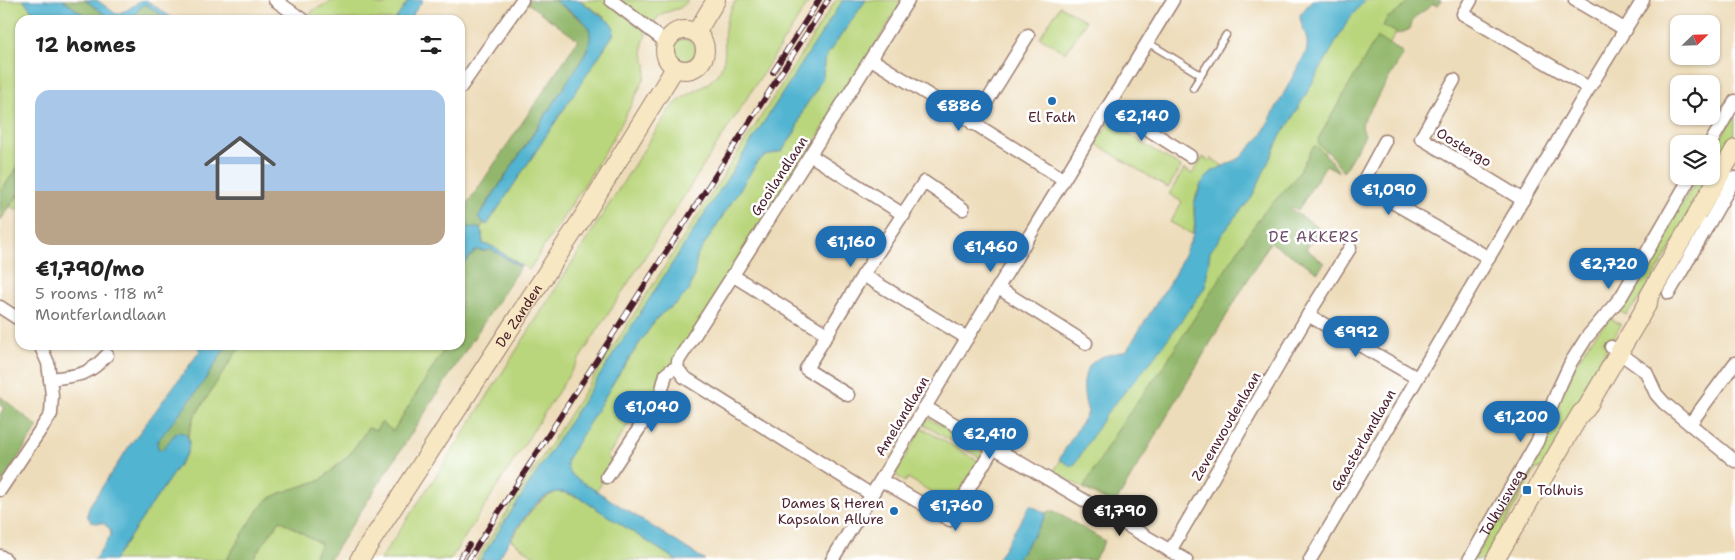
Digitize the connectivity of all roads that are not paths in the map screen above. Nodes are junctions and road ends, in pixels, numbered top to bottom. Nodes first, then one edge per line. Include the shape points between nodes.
1 (275, 0) edge
2 (522, 0) edge
3 (611, 0) edge
4 (716, 0) edge
5 (908, 0) edge
6 (1172, 0) edge
7 (1471, 0) edge
8 (1575, 0) edge
9 (1643, 0) edge
10 (296, 15) edge
11 (1626, 30) junction
12 (696, 33) junction
13 (1226, 34) dead end
14 (1028, 35) dead end
15 (666, 42) junction
16 (1147, 42) junction
17 (871, 59) junction
18 (675, 68) junction
19 (1201, 75) junction
20 (1454, 80) dead end
21 (465, 81) edge
22 (1193, 88) dead end
23 (1589, 88) junction
24 (1735, 101) edge
25 (1109, 105) junction
26 (973, 124) junction
27 (1715, 135) edge
28 (1386, 141) dead end
29 (1735, 149) edge
30 (810, 156) junction
31 (1190, 156) dead end
32 (1735, 178) edge
33 (1063, 179) junction
34 (1686, 185) edge
35 (1523, 200) junction
36 (964, 209) dead end
37 (904, 215) junction
38 (1700, 223) junction
39 (1350, 248) dead end
40 (1489, 258) junction
41 (732, 275) junction
42 (863, 275) junction
43 (998, 288) junction
44 (1668, 293) dead end
45 (0, 307) edge
46 (1308, 315) junction
47 (15, 317) edge
48 (827, 334) junction
49 (967, 338) junction
50 (1086, 343) dead end
51 (42, 350) edge
52 (1615, 350) junction
53 (107, 355) dead end
54 (1735, 363) edge
55 (677, 368) junction
56 (1417, 378) junction
57 (50, 380) junction
58 (848, 395) dead end
59 (925, 408) junction
60 (1690, 424) junction
61 (994, 447) junction
62 (1735, 461) edge
63 (607, 477) dead end
64 (881, 480) junction
65 (0, 490) edge
66 (872, 495) junction
67 (0, 556) edge
68 (1178, 557) edge
69 (6, 560) edge
70 (359, 560) edge
71 (832, 560) edge
72 (1310, 560) edge
73 (1469, 560) edge
74 (1495, 560) edge

1 - 10 street
2 - 21 street
3 - 15 street
4 - 12 main road
5 - 17 street, Gooilandlaan
6 - 16 street, Amelandlaan
7 - 23 street via 1462,14
8 - 11 street
9 - 11 street, Gaasterlandlaan
11 - 23 street, Gaasterlandlaan
12 - 15 main road via 679,30
12 - 18 main road via 705,47 702,60 692,69
13 - 19 lane
14 - 26 street
15 - 18 main road via 665,55
16 - 19 lane
16 - 25 street, Amelandlaan
17 - 26 street
17 - 30 street, Gooilandlaan
18 - 70 main road, De Zanden via 585,214
19 - 22 lane
20 - 35 street, Oostergo via 1421,138
23 - 35 street, Gaasterlandlaan
24 - 27 street
25 - 31 street
25 - 33 street, Amelandlaan
26 - 33 street
28 - 40 street via 1365,178 1368,188
29 - 38 main road, Tolhuisweg
30 - 37 street
30 - 41 street, Gooilandlaan
32 - 38 street
33 - 43 street, Amelandlaan
34 - 73 street, Tolhuisweg via 1621,297 1588,337 1565,373 1537,442
35 - 40 street, Gaasterlandlaan
36 - 37 street via 924,182
37 - 42 street
38 - 44 street
38 - 52 main road, Tolhuisweg
39 - 46 street, Zevenwoudenlaan
40 - 56 street, Gaasterlandlaan
41 - 48 street
41 - 55 street, Gooilandlaan via 678,361
42 - 48 street
42 - 49 street
43 - 49 street, Amelandlaan
43 - 50 street
45 - 47 street
46 - 56 street
46 - 68 street, Zevenwoudenlaan
48 - 58 street via 806,370
49 - 59 street, Amelandlaan
51 - 57 street
52 - 60 street via 1646,372 1659,397
52 - 74 main road, Tolhuisweg via 1586,409
53 - 57 street via 95,368 82,374
54 - 60 street
55 - 63 street, Gooilandlaan via 666,374 660,397
55 - 66 street via 684,377
56 - 72 street, Gaasterlandlaan
57 - 65 street via 51,414
59 - 61 street
59 - 64 street, Amelandlaan
60 - 62 street
61 - 64 street via 950,520
61 - 68 street
64 - 66 street, Amelandlaan
66 - 71 street, Amelandlaan
67 - 69 street

